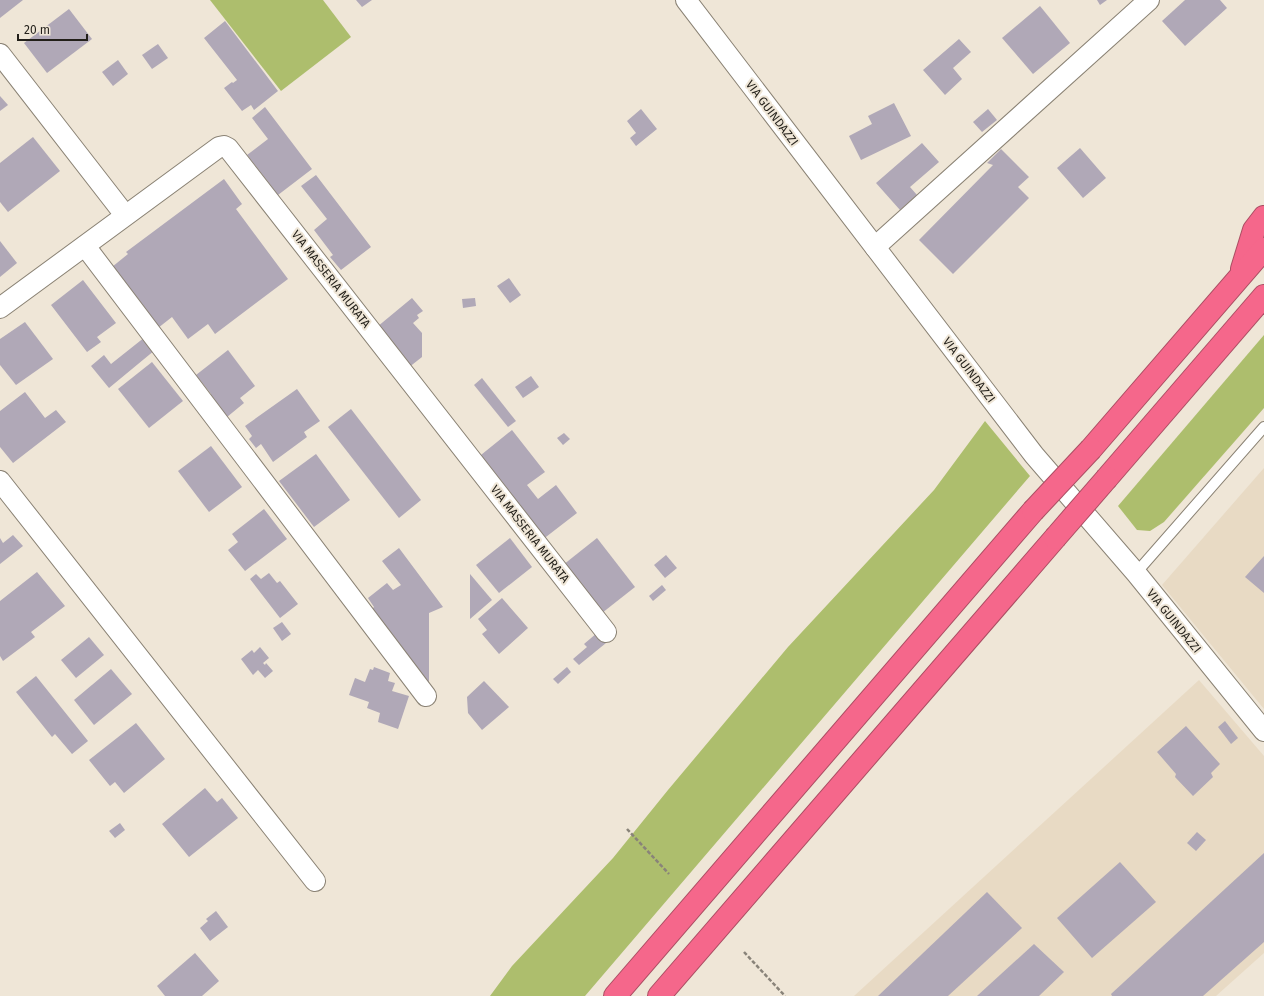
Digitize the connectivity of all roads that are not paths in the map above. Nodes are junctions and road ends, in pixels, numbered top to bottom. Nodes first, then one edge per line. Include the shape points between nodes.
1 (686, 0) edge
2 (1149, 0) edge
3 (0, 54) edge
4 (125, 215) junction
5 (1264, 218) edge
6 (85, 246) junction
7 (875, 247) junction
8 (1264, 249) edge
9 (1240, 277) junction
10 (1264, 296) edge
11 (0, 308) edge
12 (1264, 427) edge
13 (0, 481) edge
14 (1136, 573) junction
15 (606, 632) dead end
16 (426, 696) dead end
17 (1264, 731) edge
18 (315, 881) dead end
19 (615, 996) edge
20 (659, 996) edge

1 - 7 street, VIA GUINDAZZI
2 - 7 street
3 - 4 street
4 - 6 street, VIA MASSERIA MURATA
4 - 15 street, VIA MASSERIA MURATA via 220,147 228,148
5 - 9 highway via 1254,230
6 - 11 street, VIA MASSERIA MURATA
6 - 16 street
7 - 14 street, VIA GUINDAZZI via 1034,455
8 - 9 highway
9 - 19 highway, bridge via 1033,511
10 - 20 highway, bridge
12 - 14 lane
13 - 18 street
14 - 17 street, VIA GUINDAZZI

